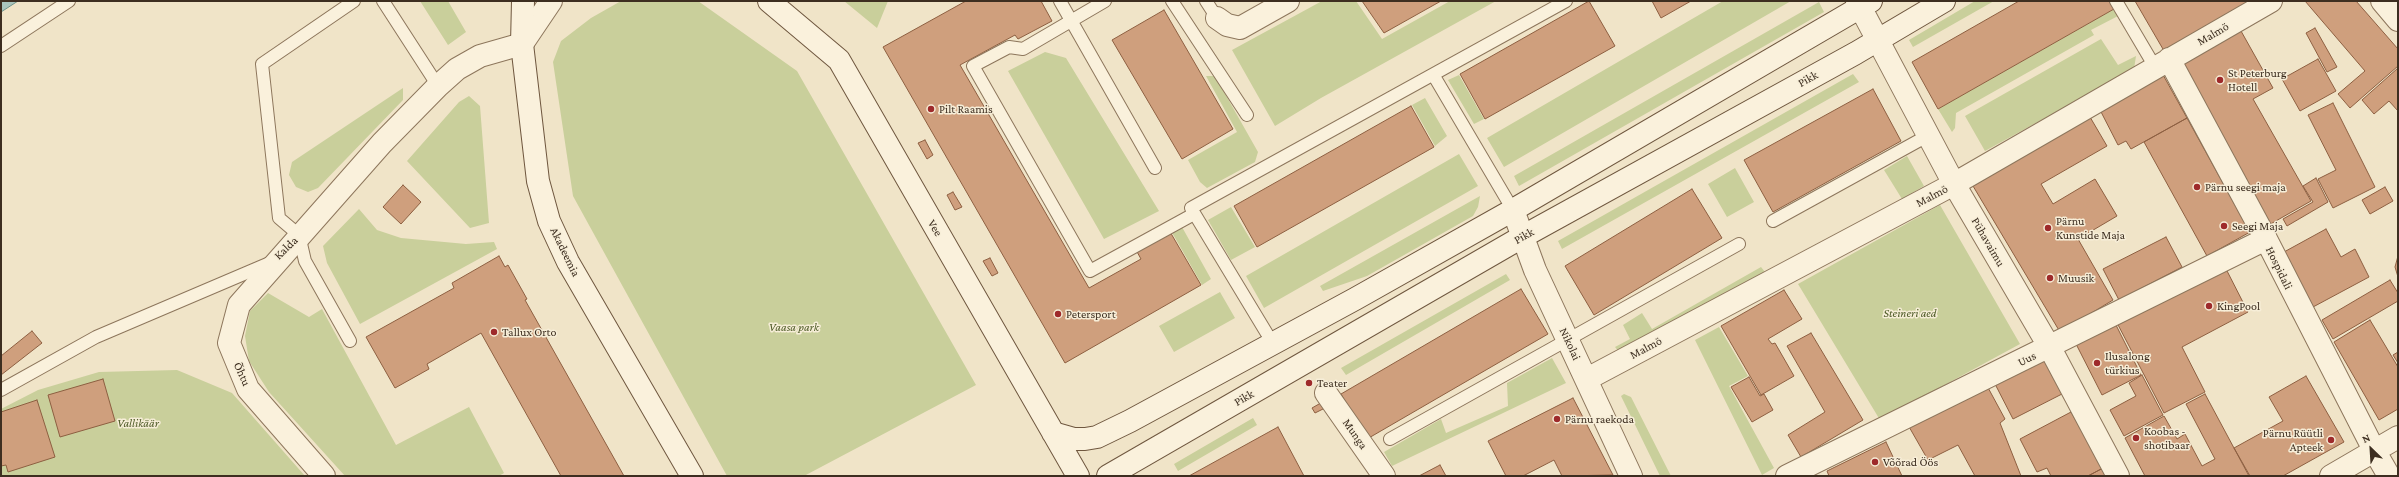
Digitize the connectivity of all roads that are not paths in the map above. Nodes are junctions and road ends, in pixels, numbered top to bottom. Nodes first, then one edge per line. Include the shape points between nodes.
1 (69, 1) edge
2 (354, 1) edge
3 (383, 1) edge
4 (523, 1) edge
5 (551, 1) edge
6 (769, 1) edge
7 (1060, 1) edge
8 (1105, 1) edge
9 (1172, 1) edge
10 (1288, 1) edge
11 (1566, 1) edge
12 (1944, 1) edge
13 (2116, 1) edge
14 (2271, 1) edge
15 (2382, 1) edge
16 (1863, 3) edge
17 (1212, 9) edge
18 (1070, 20) junction
19 (2398, 20) edge
20 (1878, 38) junction
21 (522, 44) junction
22 (1, 46) edge
23 (2162, 63) junction
24 (1434, 76) junction
25 (438, 86) junction
26 (1247, 115) dead end
27 (1929, 135) junction
28 (1155, 168) dead end
29 (1954, 184) junction
30 (1513, 210) junction
31 (1194, 214) junction
32 (1773, 221) dead end
33 (300, 235) junction
34 (1522, 237) junction
35 (2266, 239) junction
36 (1739, 244) dead end
37 (277, 260) junction
38 (350, 341) dead end
39 (1569, 341) junction
40 (1272, 342) junction
41 (2050, 348) junction
42 (1587, 379) junction
43 (1, 390) edge
44 (1326, 393) dead end
45 (1053, 433) junction
46 (2398, 437) edge
47 (1390, 439) dead end
48 (2374, 450) junction
49 (324, 476) edge
50 (692, 476) edge
51 (1078, 476) edge
52 (1108, 476) edge
53 (1384, 476) edge
54 (1631, 476) edge
55 (1787, 476) edge
56 (2118, 476) edge
57 (2331, 476) edge
58 (2390, 476) edge

1 - 22 lane
2 - 33 lane via 262,64 279,218
3 - 25 lane
4 - 21 street, Akadeemia
5 - 21 street
6 - 45 street, Vee via 839,60
7 - 18 lane
8 - 18 lane
9 - 26 lane
10 - 17 street via 1240,28 1227,25
11 - 24 lane
12 - 20 street, Pikk
13 - 23 lane
14 - 23 street, Malmö
15 - 19 street
16 - 20 street, Pühavaimu
16 - 30 street
18 - 28 lane
18 - 31 lane via 1023,49 1009,47 973,66 1090,271
20 - 27 street, Pühavaimu
20 - 34 street, Pikk
21 - 25 street, Kalda via 480,56 457,69
21 - 50 street, Akadeemia via 538,181 549,221 568,262
23 - 29 street, Malmö
23 - 35 street, Hospidali
24 - 30 lane
24 - 31 lane via 1191,208
25 - 33 street, Kalda
27 - 29 street, Pühavaimu
27 - 32 lane
29 - 41 street, Pühavaimu
29 - 42 street, Malmö
30 - 34 street, Nikolai
30 - 40 street
31 - 40 lane
33 - 37 street, Kalda
33 - 38 lane via 305,261
34 - 39 street, Nikolai
34 - 52 street, Pikk
35 - 41 street, Uus
35 - 48 street, Hospidali
36 - 39 lane
37 - 43 lane, Kalda via 96,337
37 - 49 street, Õhtu via 239,304 229,343 248,389
39 - 42 street, Nikolai
39 - 47 lane
40 - 45 street via 1097,437 1074,439
41 - 55 street, Uus
41 - 56 street, Pühavaimu
42 - 54 street, Nikolai
44 - 53 street, Munga
45 - 51 street, Vee
46 - 48 street
48 - 57 street
48 - 58 street, Hospidali

